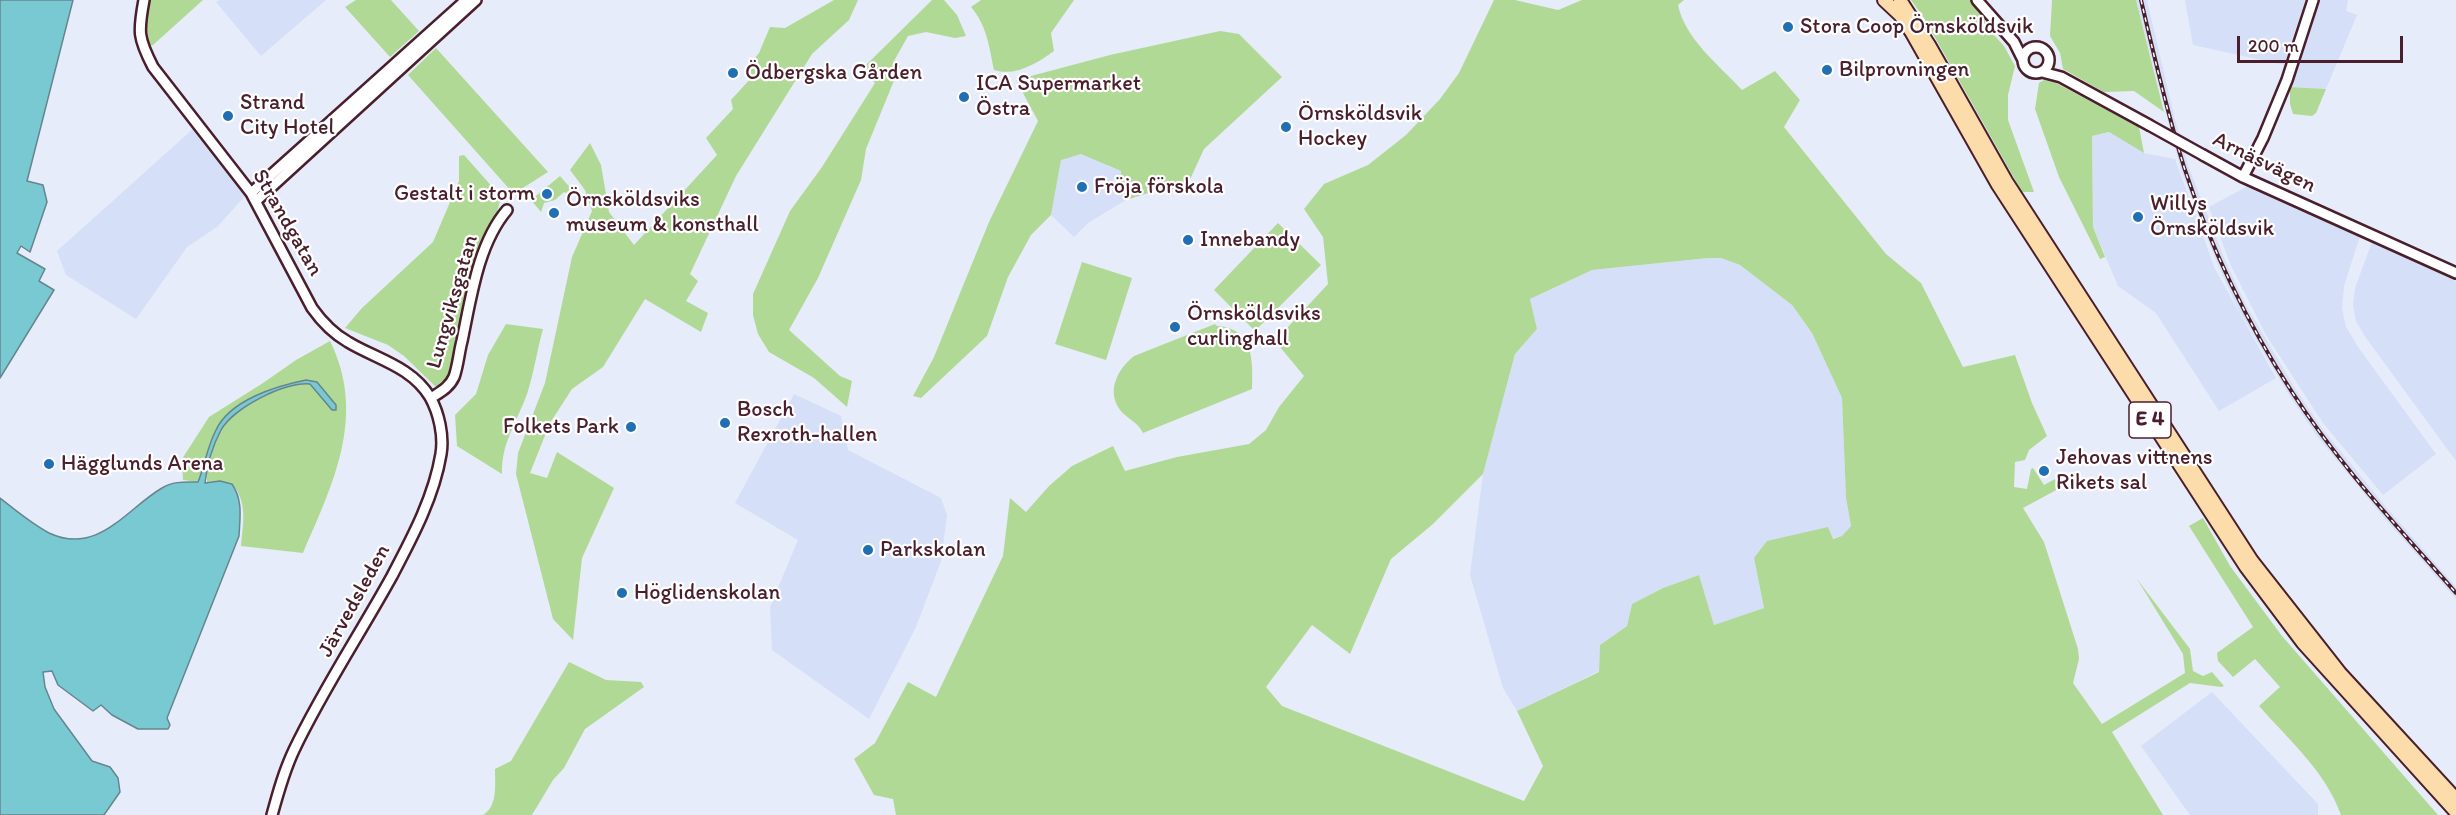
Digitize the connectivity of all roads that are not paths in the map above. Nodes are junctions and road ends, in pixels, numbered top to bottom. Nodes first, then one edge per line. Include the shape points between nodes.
1 (144, 0) edge
2 (466, 0) edge
3 (476, 0) edge
4 (1884, 0) edge
5 (1900, 0) edge
6 (1977, 0) edge
7 (2313, 0) edge
8 (2014, 42) junction
9 (2034, 47) junction
10 (2049, 59) junction
11 (2023, 60) junction
12 (2042, 72) junction
13 (2061, 77) junction
14 (2243, 177) junction
15 (253, 197) junction
16 (507, 210) dead end
17 (2456, 273) edge
18 (430, 399) junction
19 (2456, 799) edge
20 (2456, 812) edge
21 (272, 815) edge

1 - 15 main road, Strandgatan via 140,35 153,67
2 - 15 main road
3 - 15 main road
4 - 20 highway, E 4 via 1912,33 1998,185 2246,567 2318,661
5 - 19 highway, E 4 via 2006,181 2253,561 2340,673
6 - 8 main road
7 - 14 main road via 2288,81
8 - 9 main road
8 - 11 main road
9 - 10 main road via 2046,51
9 - 11 main road via 2026,51
10 - 12 main road
10 - 13 main road, Arnäsvägen
11 - 12 main road via 2029,71
12 - 13 main road, Arnäsvägen
13 - 14 main road, Arnäsvägen, bridge
14 - 17 main road, Arnäsvägen
15 - 18 main road, Strandgatan via 322,322 350,344 405,371
16 - 18 main road, Lungviksgatan via 496,223 485,252 454,376 446,388
18 - 21 main road, Järvedsleden via 437,414 442,452 437,474 401,559 294,750

